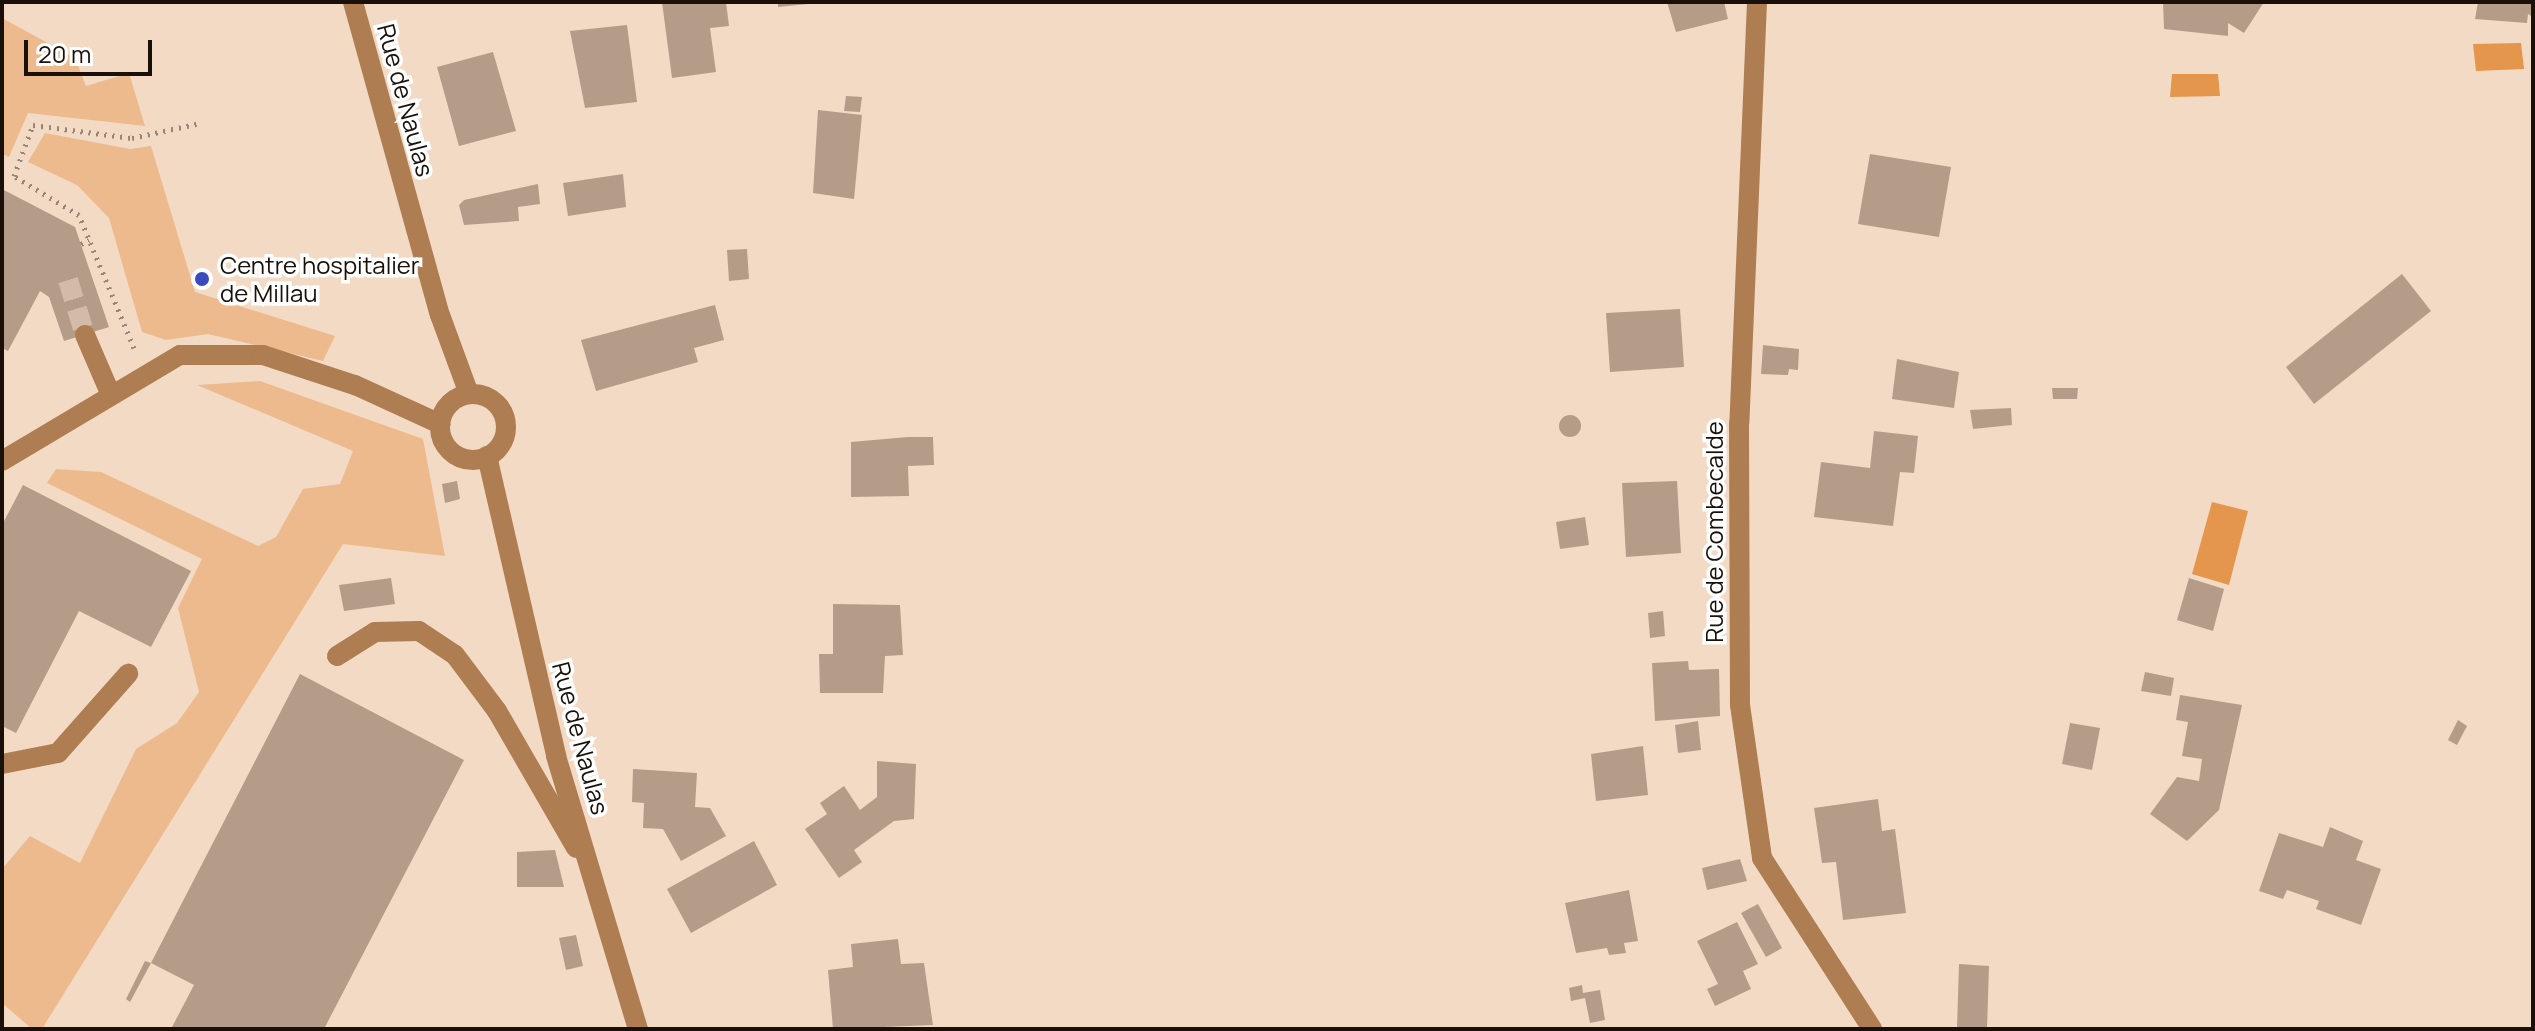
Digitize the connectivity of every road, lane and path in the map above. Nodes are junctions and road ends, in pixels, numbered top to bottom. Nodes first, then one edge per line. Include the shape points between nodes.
1 (353, 2) edge
2 (1757, 2) edge
3 (200, 123) dead end
4 (89, 240) junction
5 (81, 244) dead end
6 (85, 335) tunnel mouth
7 (145, 375) junction
8 (469, 394) junction
9 (111, 395) junction
10 (440, 424) junction
11 (487, 456) junction
12 (2, 461) edge
13 (337, 656) dead end
14 (128, 674) dead end
15 (2, 764) edge
16 (592, 876) junction
17 (638, 1029) edge
18 (1872, 1029) edge

1 - 8 street, Rue de Naulas via 436,300
2 - 18 street, Rue de Combecalde via 1739,423 1740,705 1762,858
3 - 4 path via 132,138 33,125 14,176 79,215
4 - 5 path
4 - 7 path
6 - 9 street
7 - 9 street
7 - 10 street via 180,355 263,355 355,385
8 - 10 street via 449,404
8 - 11 street via 491,400 504,418 503,440
9 - 12 street
10 - 11 street via 450,452 468,460
11 - 16 street, Rue de Naulas via 556,756
13 - 16 street via 375,632 419,631 455,655 497,711
14 - 15 street via 58,753
16 - 17 street, Rue de Naulas

